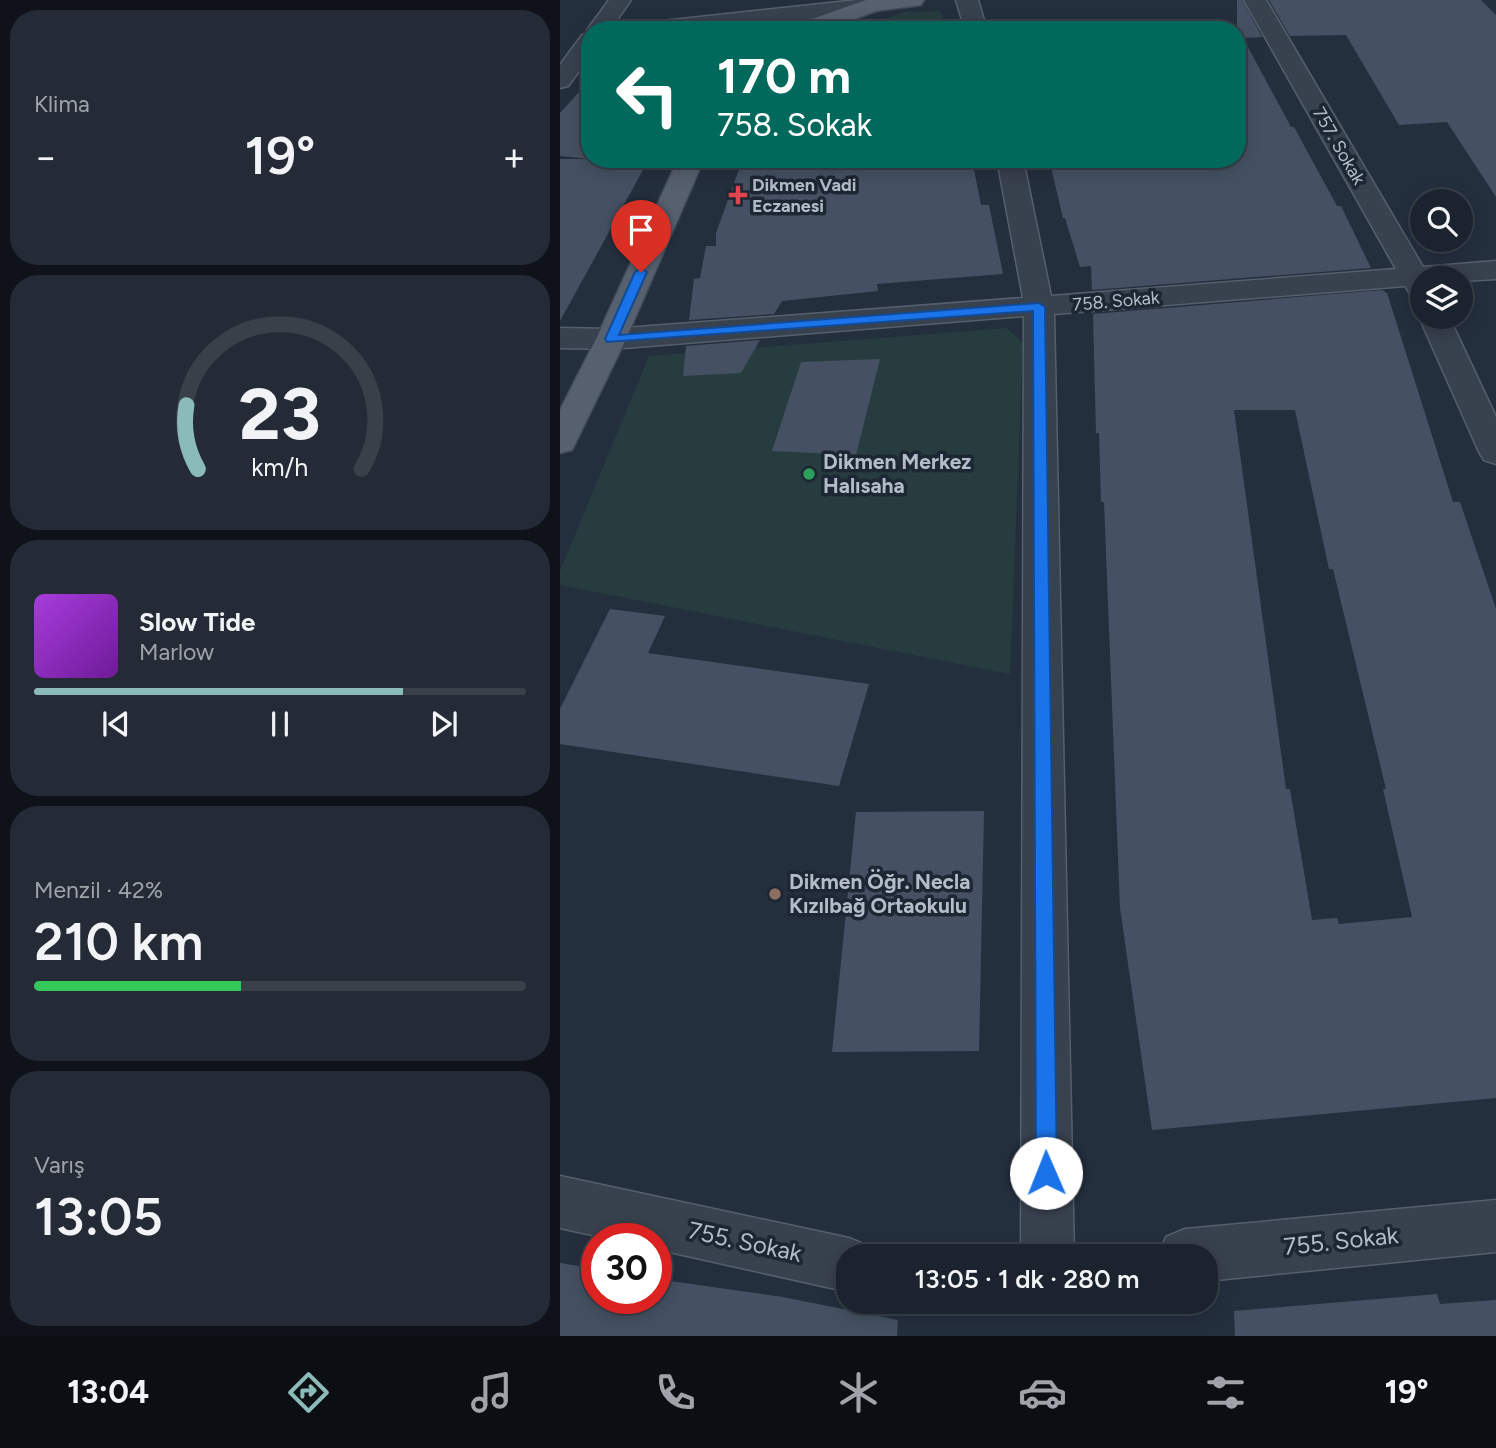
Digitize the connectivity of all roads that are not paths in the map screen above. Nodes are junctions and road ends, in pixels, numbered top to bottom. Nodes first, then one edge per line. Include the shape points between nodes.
1 (620, 0) edge
2 (913, 0) edge
3 (967, 0) edge
4 (1255, 0) edge
5 (872, 5) junction
6 (604, 21) edge
7 (725, 21) edge
8 (828, 21) edge
9 (973, 21) edge
10 (581, 36) edge
11 (560, 38) edge
12 (581, 52) edge
13 (560, 81) edge
14 (687, 168) edge
15 (1012, 168) edge
16 (1410, 268) edge
17 (1496, 270) edge
18 (1473, 275) edge
19 (1410, 286) edge
20 (1039, 307) junction
21 (1440, 329) edge
22 (560, 338) edge
23 (611, 339) junction
24 (560, 442) edge
25 (1496, 452) edge
26 (560, 1202) edge
27 (1496, 1226) edge
28 (1047, 1244) edge
29 (1218, 1253) edge
30 (836, 1262) edge

1 - 6 street
2 - 5 main road
3 - 9 street
4 - 16 street, 757. Sokak
5 - 7 street
5 - 8 main road
10 - 11 street
12 - 13 street
14 - 23 main road
15 - 20 street
17 - 18 street, 758. Sokak
19 - 20 street, 758. Sokak
20 - 23 street, 758. Sokak
20 - 28 street
21 - 25 street
22 - 23 street, 758. Sokak
23 - 24 main road
26 - 30 street, 755. Sokak
27 - 29 street, 755. Sokak

